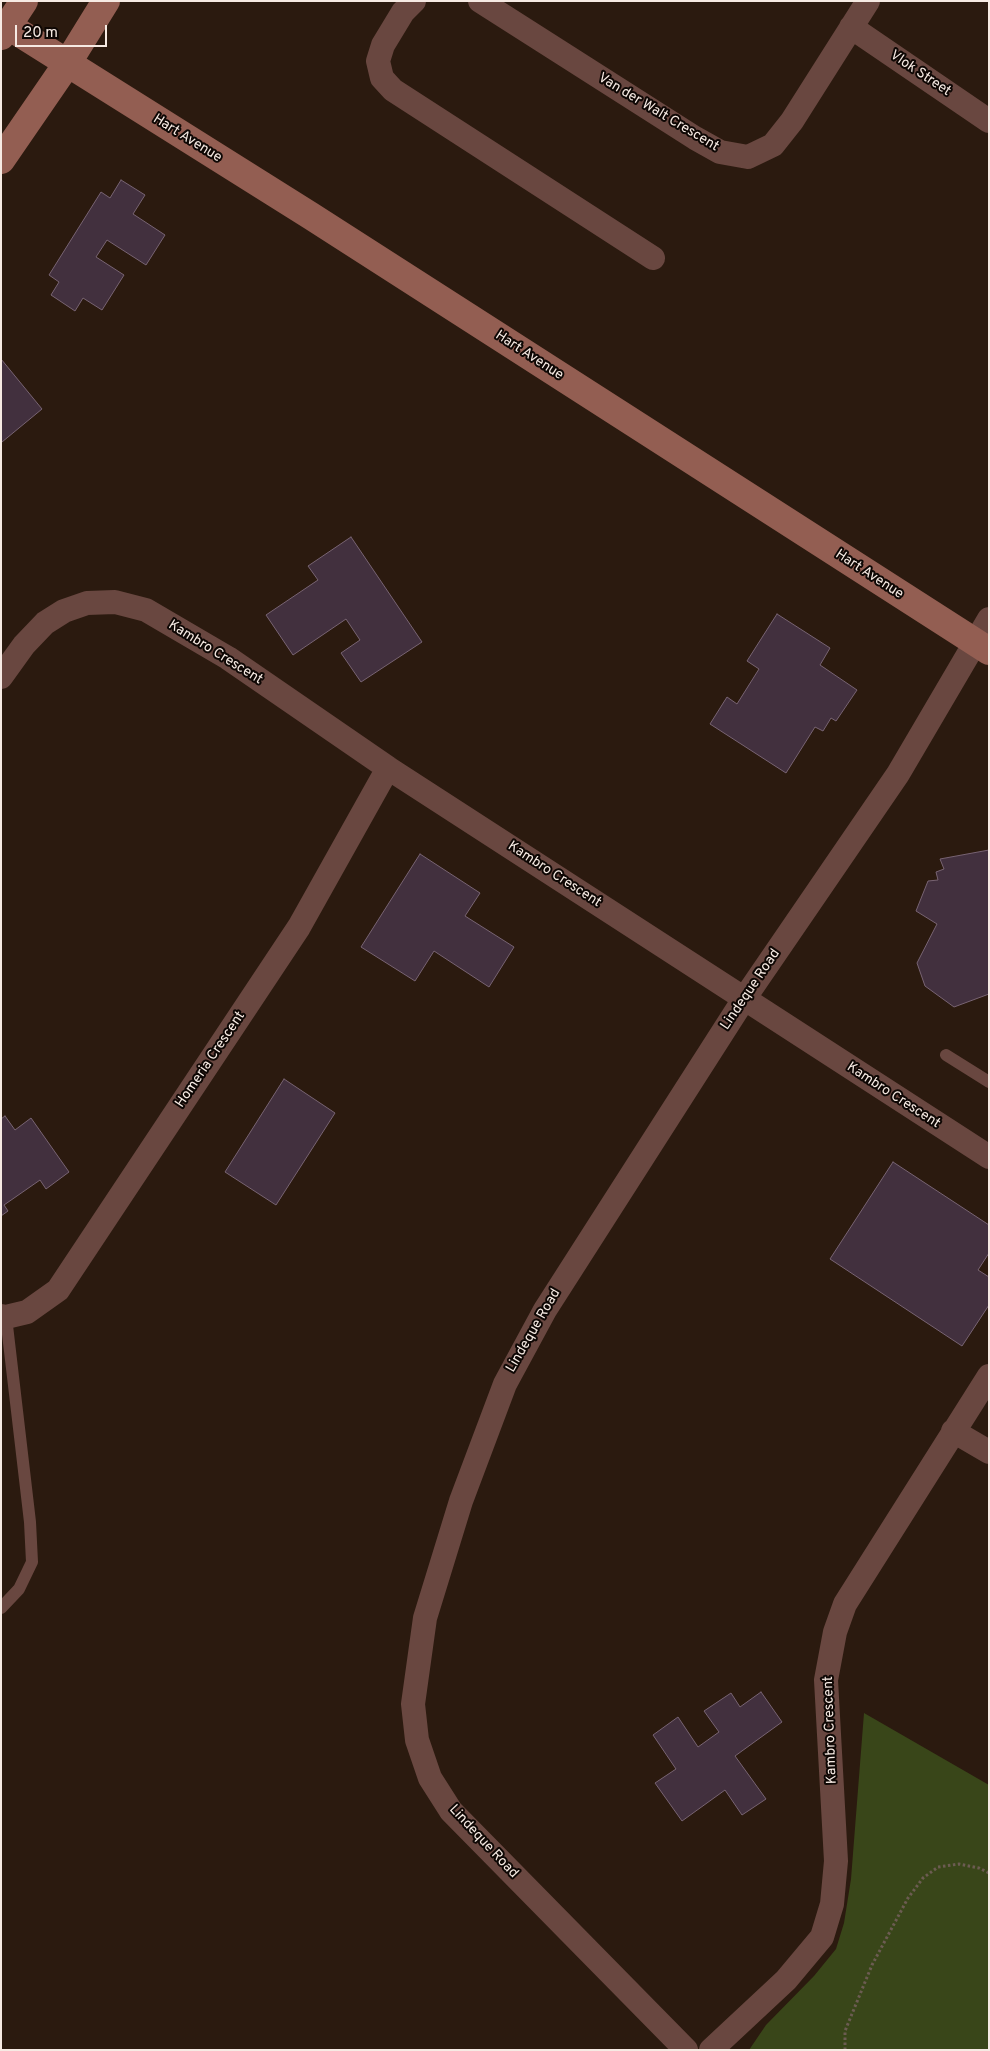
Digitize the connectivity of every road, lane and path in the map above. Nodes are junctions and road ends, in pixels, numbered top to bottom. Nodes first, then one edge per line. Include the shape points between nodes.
1 (24, 1) edge
2 (106, 1) edge
3 (414, 1) edge
4 (480, 1) edge
5 (868, 1) edge
6 (3, 27) edge
7 (852, 27) junction
8 (67, 64) junction
9 (989, 121) edge
10 (1, 160) edge
11 (653, 258) dead end
12 (989, 619) edge
13 (982, 647) edge
14 (1, 677) edge
15 (388, 768) junction
16 (744, 999) junction
17 (946, 1055) dead end
18 (989, 1082) edge
19 (989, 1157) edge
20 (4, 1317) edge
21 (989, 1376) edge
22 (953, 1431) junction
23 (989, 1452) edge
24 (1, 1608) edge
25 (989, 1873) edge
26 (686, 2050) edge
27 (711, 2050) edge
28 (845, 2050) edge

1 - 6 street
2 - 8 street
3 - 11 street via 403,12 383,45 378,61 382,78 393,90
4 - 7 street, Van der Walt Crescent via 695,138 720,152 748,157 773,145
5 - 7 street, Van der Walt Crescent
6 - 8 street, Hart Avenue
7 - 9 street, Vlok Street
8 - 10 street
8 - 13 street, Hart Avenue via 311,216
12 - 13 street, Lindeque Road
13 - 16 street, Lindeque Road
14 - 15 street, Kambro Crescent via 45,623 86,603 115,602 146,610 228,658
15 - 16 street, Kambro Crescent
15 - 20 street, Homeria Crescent via 300,927 58,1290 27,1312
16 - 19 street, Kambro Crescent
16 - 26 street, Lindeque Road via 545,1310 505,1384 462,1501 425,1618 413,1704 417,1740 430,1778 452,1811
17 - 18 lane
20 - 24 lane via 30,1522 32,1562 20,1589
21 - 22 street, Kambro Crescent
22 - 23 street
22 - 27 street, Kambro Crescent via 845,1604 835,1632 826,1680 836,1861 832,1904 822,1937 786,1980
25 - 28 path via 959,1864 938,1867 923,1878 908,1898 872,1965 845,2031

